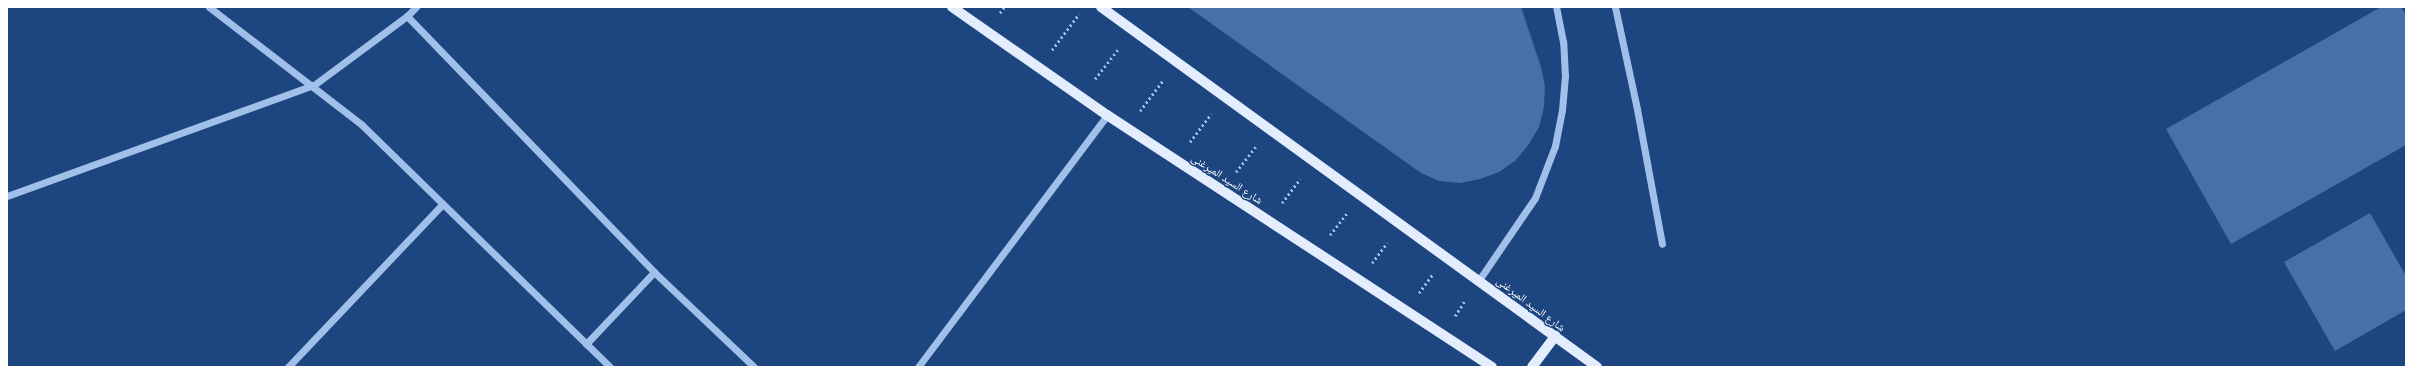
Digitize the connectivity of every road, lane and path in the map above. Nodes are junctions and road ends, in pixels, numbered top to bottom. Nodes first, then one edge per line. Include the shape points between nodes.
1 (209, 7) edge
2 (416, 7) edge
3 (952, 7) edge
4 (1084, 7) edge
5 (1101, 7) edge
6 (1556, 7) edge
7 (1615, 7) edge
8 (407, 16) junction
9 (1132, 30) junction
10 (1177, 62) junction
11 (1039, 67) junction
12 (314, 85) junction
13 (1225, 96) junction
14 (1081, 97) junction
15 (1107, 115) junction
16 (1127, 128) junction
17 (1269, 128) junction
18 (1176, 160) junction
19 (1314, 160) junction
20 (1222, 190) junction
21 (1361, 194) junction
22 (7, 196) edge
23 (442, 205) junction
24 (1268, 221) junction
25 (1402, 224) junction
26 (1662, 244) dead end
27 (1316, 253) junction
28 (1446, 256) junction
29 (654, 272) junction
30 (1358, 280) junction
31 (1479, 280) junction
32 (1405, 311) junction
33 (1442, 335) junction
34 (1554, 336) junction
35 (586, 344) junction
36 (288, 367) edge
37 (610, 367) edge
38 (754, 367) edge
39 (918, 367) edge
40 (1492, 367) edge
41 (1532, 367) edge
42 (1597, 367) edge

1 - 12 lane
2 - 8 lane
3 - 11 main road, شارع السيد الميرغنى
4 - 11 path
5 - 9 main road, شارع السيد الميرغنى
6 - 31 lane via 1563,42 1565,76 1555,146 1535,198
7 - 26 lane
8 - 12 lane
8 - 29 lane
9 - 10 main road, شارع السيد الميرغنى
9 - 14 path
10 - 13 main road, شارع السيد الميرغنى
10 - 16 path
11 - 14 main road, شارع السيد الميرغنى
12 - 22 lane
12 - 23 lane via 362,125
13 - 17 main road, شارع السيد الميرغنى
13 - 18 path
14 - 15 main road, شارع السيد الميرغنى
15 - 16 main road, شارع السيد الميرغنى
15 - 39 lane
16 - 18 main road, شارع السيد الميرغنى
17 - 19 main road, شارع السيد الميرغنى
17 - 20 path
18 - 20 main road, شارع السيد الميرغنى
19 - 21 main road, شارع السيد الميرغنى
19 - 24 path
20 - 24 main road, شارع السيد الميرغنى
21 - 25 main road, شارع السيد الميرغنى
21 - 27 path
23 - 35 lane
23 - 36 lane
24 - 27 main road, شارع السيد الميرغنى
25 - 28 main road, شارع السيد الميرغنى
25 - 30 path
27 - 30 main road, شارع السيد الميرغنى
28 - 31 main road, شارع السيد الميرغنى
28 - 32 path
29 - 35 lane
29 - 38 lane
30 - 32 main road, شارع السيد الميرغنى
31 - 33 path
31 - 34 main road, شارع السيد الميرغنى
32 - 33 main road, شارع السيد الميرغنى
33 - 40 main road, شارع السيد الميرغنى
34 - 41 main road
34 - 42 main road, شارع السيد الميرغنى
35 - 37 lane

